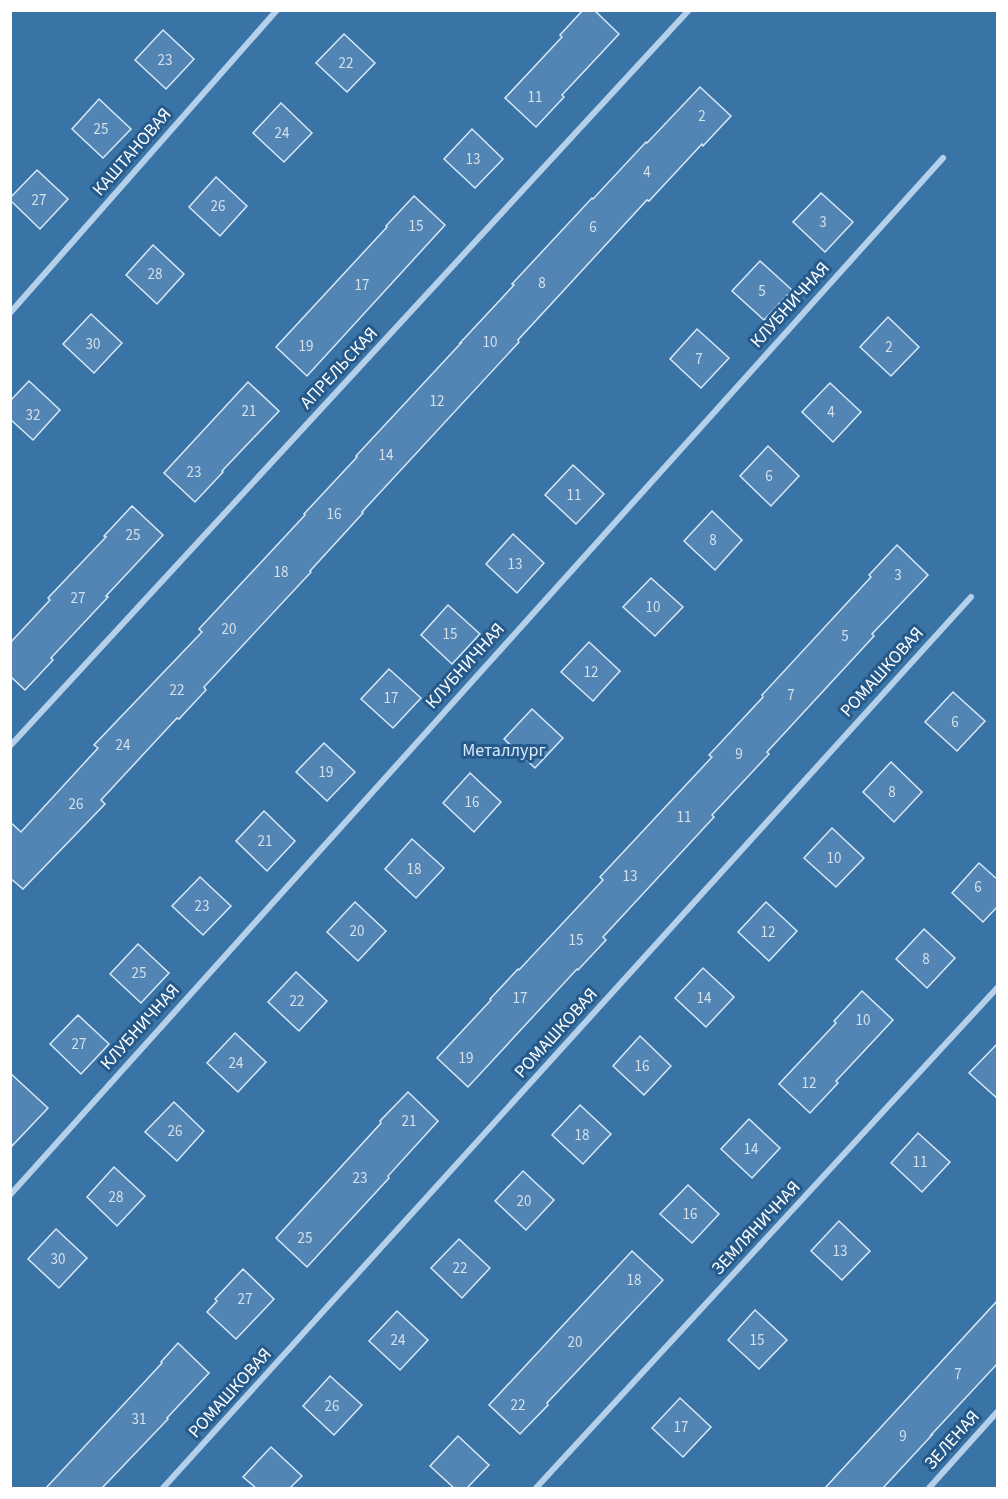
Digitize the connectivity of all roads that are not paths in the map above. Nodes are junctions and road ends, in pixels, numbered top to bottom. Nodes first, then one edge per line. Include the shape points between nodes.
1 (277, 10) edge
2 (689, 10) edge
3 (943, 158) dead end
4 (10, 313) edge
5 (971, 597) dead end
6 (10, 746) edge
7 (998, 987) edge
8 (10, 1195) edge
9 (998, 1411) edge
10 (163, 1488) edge
11 (536, 1488) edge
12 (928, 1488) edge

1 - 4 street, КАШТАНОВАЯ
2 - 6 street, АПРЕЛЬСКАЯ
3 - 8 street, КЛУБНИЧНАЯ
5 - 10 street, РОМАШКОВАЯ
7 - 11 street, ЗЕМЛЯНИЧНАЯ
9 - 12 street, ЗЕЛЕНАЯ

